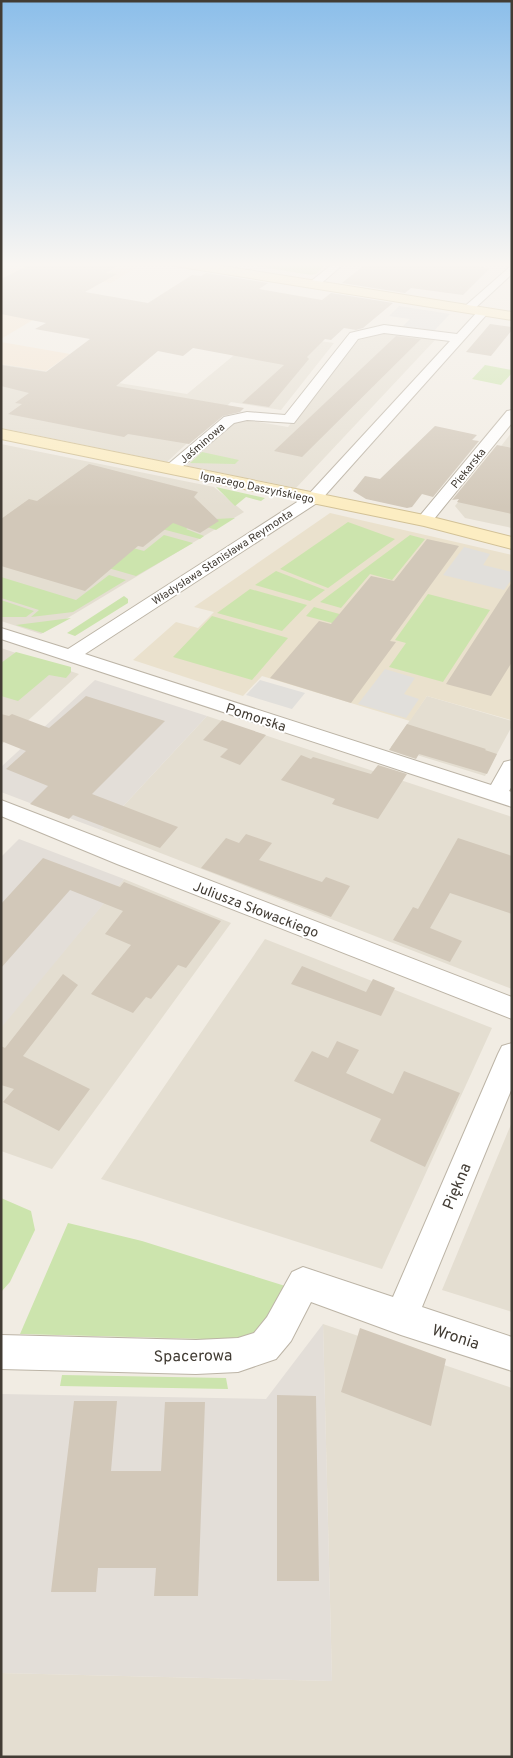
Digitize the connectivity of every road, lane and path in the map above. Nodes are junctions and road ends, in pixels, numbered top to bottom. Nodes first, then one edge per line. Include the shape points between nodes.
1 (348, 344) edge
2 (454, 344) edge
3 (512, 414) edge
4 (1, 434) edge
5 (171, 469) junction
6 (314, 498) junction
7 (424, 522) junction
8 (512, 543) edge
9 (1, 633) edge
10 (69, 656) junction
11 (512, 767) edge
12 (504, 798) edge
13 (1, 807) edge
14 (512, 1008) edge
15 (512, 1054) edge
16 (401, 1318) junction
17 (1, 1352) edge
18 (512, 1354) edge

1 - 5 street, Jaśminowa via 289,420 247,416 229,420
2 - 6 street, Władysława Stanisława Reymonta
3 - 7 street, Piekarska
4 - 5 street, Ignacego Daszyńskiego
5 - 6 street, Ignacego Daszyńskiego
6 - 7 street, Ignacego Daszyńskiego
6 - 10 street, Władysława Stanisława Reymonta
7 - 8 street, Ignacego Daszyńskiego
9 - 10 street, Pomorska
10 - 12 street, Pomorska
11 - 12 street
13 - 14 street, Juliusza Słowackiego
15 - 16 street, Piękna
16 - 17 street, Spacerowa via 303,1283 279,1329 264,1346 238,1355 196,1357
16 - 18 street, Wronia

